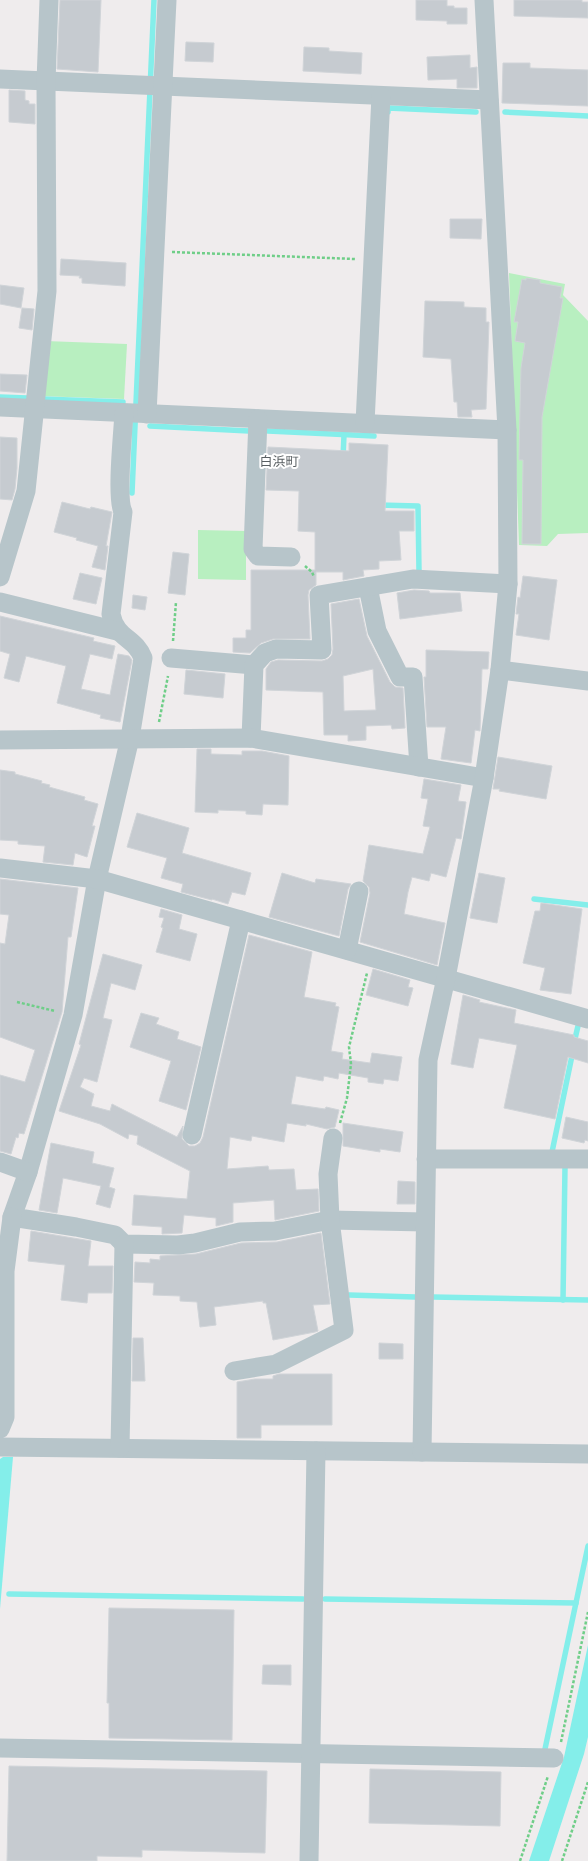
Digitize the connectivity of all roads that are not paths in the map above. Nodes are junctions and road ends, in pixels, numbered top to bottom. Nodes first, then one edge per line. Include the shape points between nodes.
1 (49, 0) edge
2 (167, 0) edge
3 (484, 0) edge
4 (0, 80) edge
5 (46, 82) junction
6 (155, 86) junction
7 (381, 96) junction
8 (489, 100) junction
9 (0, 407) edge
10 (34, 409) junction
11 (136, 413) junction
12 (258, 419) junction
13 (365, 423) junction
14 (507, 430) junction
15 (291, 557) road end
16 (0, 577) edge
17 (508, 584) junction
18 (368, 587) junction
19 (0, 602) edge
20 (117, 631) junction
21 (171, 658) dead end
22 (254, 665) junction
23 (500, 670) junction
24 (588, 681) edge
25 (130, 738) junction
26 (251, 738) junction
27 (0, 740) edge
28 (419, 767) junction
29 (484, 778) junction
30 (0, 868) edge
31 (97, 879) junction
32 (359, 891) dead end
33 (241, 920) junction
34 (347, 950) junction
35 (446, 978) junction
36 (588, 1019) edge
37 (192, 1135) dead end
38 (333, 1138) road end
39 (426, 1159) junction
40 (588, 1159) edge
41 (0, 1162) edge
42 (28, 1172) junction
43 (12, 1217) junction
44 (330, 1220) junction
45 (425, 1222) junction
46 (124, 1244) junction
47 (234, 1371) dead end
48 (0, 1429) edge
49 (0, 1447) edge
50 (120, 1448) junction
51 (316, 1451) junction
52 (422, 1452) junction
53 (588, 1454) edge
54 (0, 1748) edge
55 (311, 1754) junction
56 (554, 1758) road end
57 (310, 1861) edge

1 - 5 street
2 - 6 street
3 - 8 street
4 - 5 street
5 - 6 street
5 - 10 street via 47,291
6 - 7 street
6 - 11 street via 155,251
7 - 8 street
7 - 13 street
8 - 14 street
9 - 10 street
10 - 11 street
10 - 16 street via 26,491
11 - 12 street
11 - 20 street via 120,493 123,512 111,614
12 - 13 street
12 - 15 street via 253,548 258,556
13 - 14 street
14 - 17 street
17 - 18 street via 423,579
17 - 23 street
18 - 22 street via 319,595 322,650 276,649 265,653
18 - 28 street via 377,631 400,677 413,677
19 - 20 street
20 - 25 street via 140,649 143,658
21 - 22 street
22 - 26 street
23 - 24 street
23 - 29 street
25 - 26 street
25 - 27 street
25 - 31 street
26 - 28 street
28 - 29 street
29 - 35 street
30 - 31 street
31 - 33 street
31 - 42 street via 73,1015
32 - 34 street
33 - 34 street
33 - 37 street
34 - 35 street
35 - 36 street
35 - 39 street via 428,1060
38 - 44 street via 328,1174
39 - 40 street
39 - 45 street
41 - 42 street
42 - 43 street
43 - 46 street via 115,1235
43 - 48 street via 5,1271 5,1417
44 - 45 street
44 - 46 street via 275,1231 240,1232 196,1243
44 - 47 street via 344,1330 276,1364
45 - 52 street
46 - 50 street
49 - 50 street
50 - 51 street
51 - 52 street
51 - 55 street
52 - 53 street
54 - 55 street
55 - 56 street
55 - 57 street

